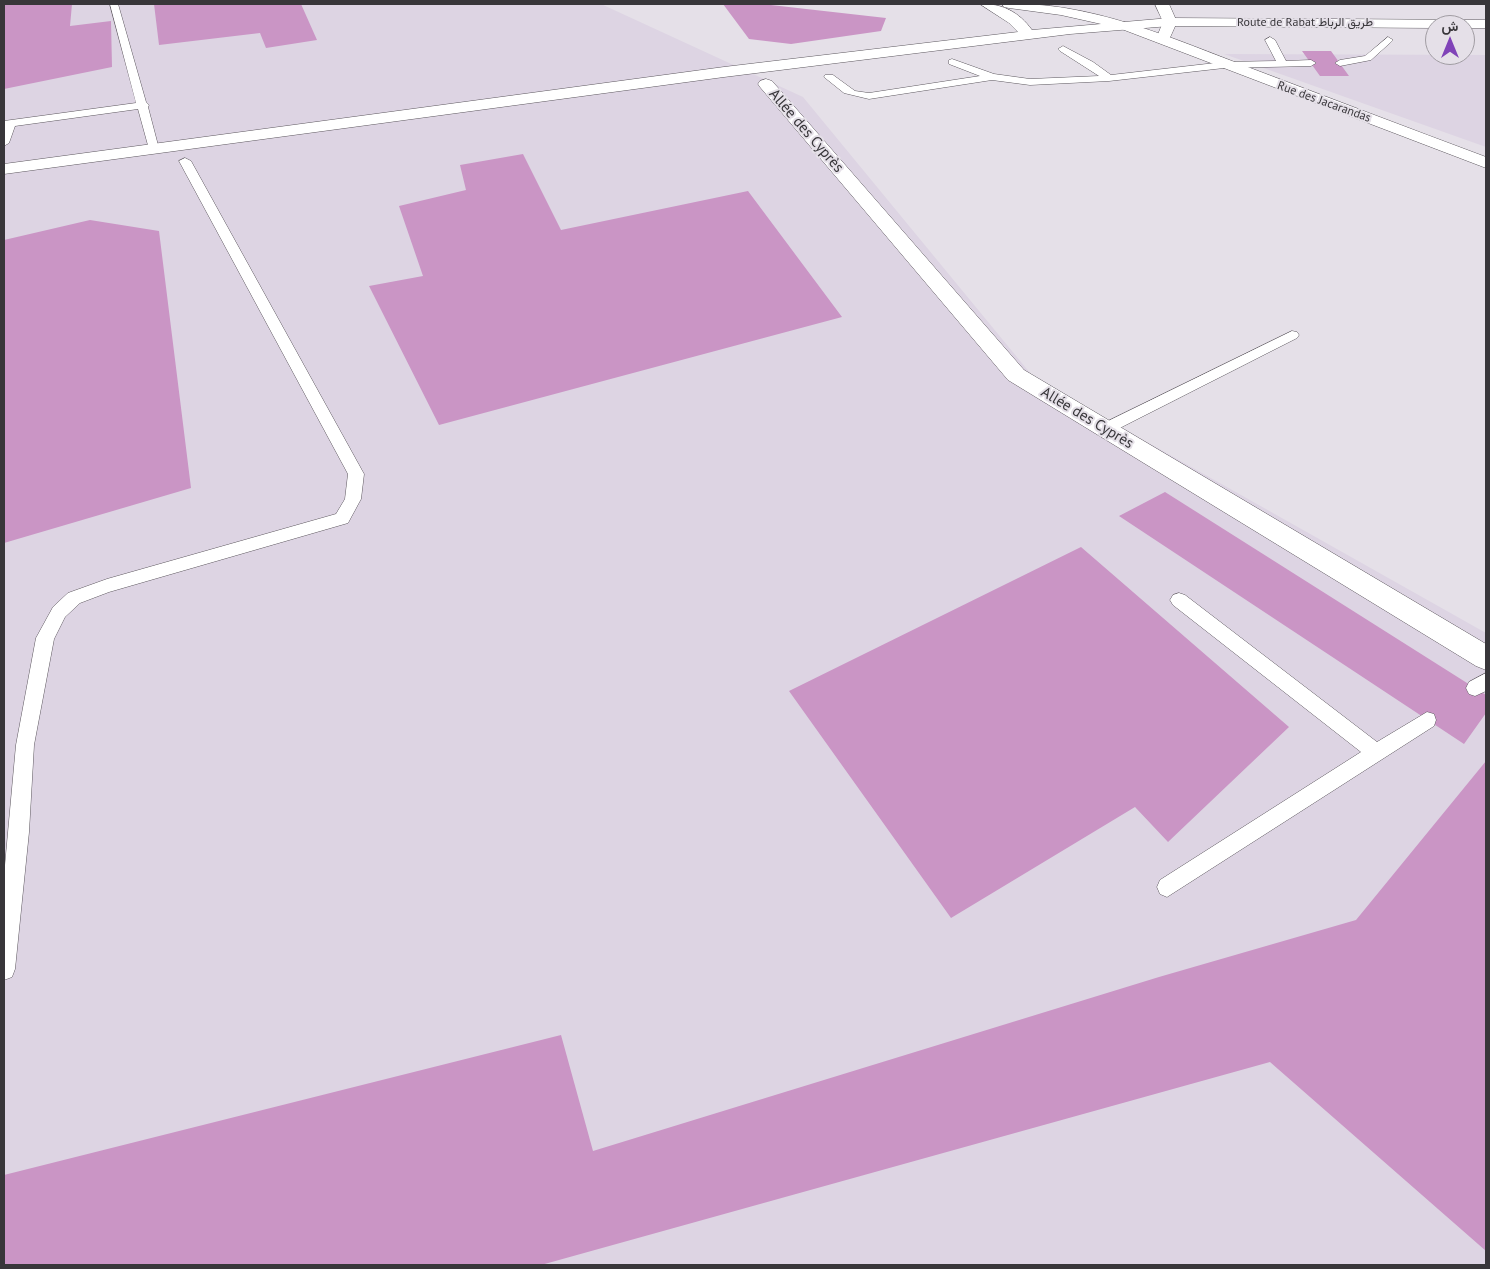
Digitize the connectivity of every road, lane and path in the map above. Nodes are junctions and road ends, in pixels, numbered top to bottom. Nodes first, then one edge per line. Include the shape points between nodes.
1 (114, 4) edge
2 (987, 4) edge
3 (1009, 4) edge
4 (1162, 4) edge
5 (1170, 22) junction
6 (1486, 24) edge
7 (1123, 26) junction
8 (1027, 34) junction
9 (1163, 39) junction
10 (1202, 40) dead end
11 (1250, 40) dead end
12 (1270, 40) junction
13 (1290, 40) dead end
14 (1368, 40) dead end
15 (1388, 40) junction
16 (1407, 41) dead end
17 (1127, 42) dead end
18 (1091, 45) dead end
19 (1063, 49) junction
20 (1045, 51) dead end
21 (989, 58) dead end
22 (952, 62) junction
23 (1311, 63) dead end
24 (1340, 63) dead end
25 (933, 64) dead end
26 (1283, 64) junction
27 (1224, 65) junction
28 (848, 75) dead end
29 (829, 77) junction
30 (992, 77) junction
31 (1109, 78) junction
32 (811, 79) dead end
33 (766, 85) dead end
34 (144, 105) junction
35 (7, 124) edge
36 (4, 143) edge
37 (154, 148) junction
38 (203, 159) dead end
39 (185, 161) junction
40 (1486, 163) edge
41 (166, 164) dead end
42 (4, 169) edge
43 (61, 177) dead end
44 (4, 185) edge
45 (1292, 336) dead end
46 (1106, 429) junction
47 (1178, 600) dead end
48 (1486, 658) edge
49 (1427, 720) dead end
50 (1376, 752) junction
51 (1167, 887) dead end
52 (4, 969) edge

1 - 34 lane
2 - 8 main road via 1014,19
3 - 7 main road via 1061,11
4 - 5 main road
5 - 6 main road, Route de Rabat طريق الرباط
5 - 7 main road, Route de Rabat طريق الرباط
5 - 9 main road
7 - 8 main road, Route de Rabat طريق الرباط
7 - 9 main road
8 - 37 main road, Route de Rabat طريق الرباط
9 - 10 main road
9 - 17 main road
9 - 27 main road, Rue des Jacarandas
11 - 12 main road, Route de Rabat طريق الرباط
12 - 13 main road, Route de Rabat طريق الرباط
12 - 26 lane
14 - 15 main road, Route de Rabat طريق الرباط
15 - 16 main road, Route de Rabat طريق الرباط
15 - 24 lane via 1368,58
18 - 19 main road
19 - 20 main road
19 - 31 lane
21 - 22 main road
22 - 25 main road
22 - 30 lane
23 - 26 lane
26 - 27 lane
27 - 31 lane
27 - 40 main road, Rue des Jacarandas
28 - 29 main road
29 - 30 lane via 842,89 869,96
29 - 32 main road
30 - 31 lane via 1030,82
33 - 46 main road, Allée des Cyprès via 1003,362 1016,375
34 - 35 lane
34 - 37 lane
35 - 36 lane
37 - 42 main road, Route de Rabat طريق الرباط
38 - 39 main road
39 - 41 main road
39 - 52 lane via 356,474 353,499 342,519 107,586 74,598 59,612 45,638 25,745
43 - 44 main road
45 - 46 lane
46 - 48 main road, Allée des Cyprès
47 - 50 lane
49 - 50 lane
50 - 51 lane

